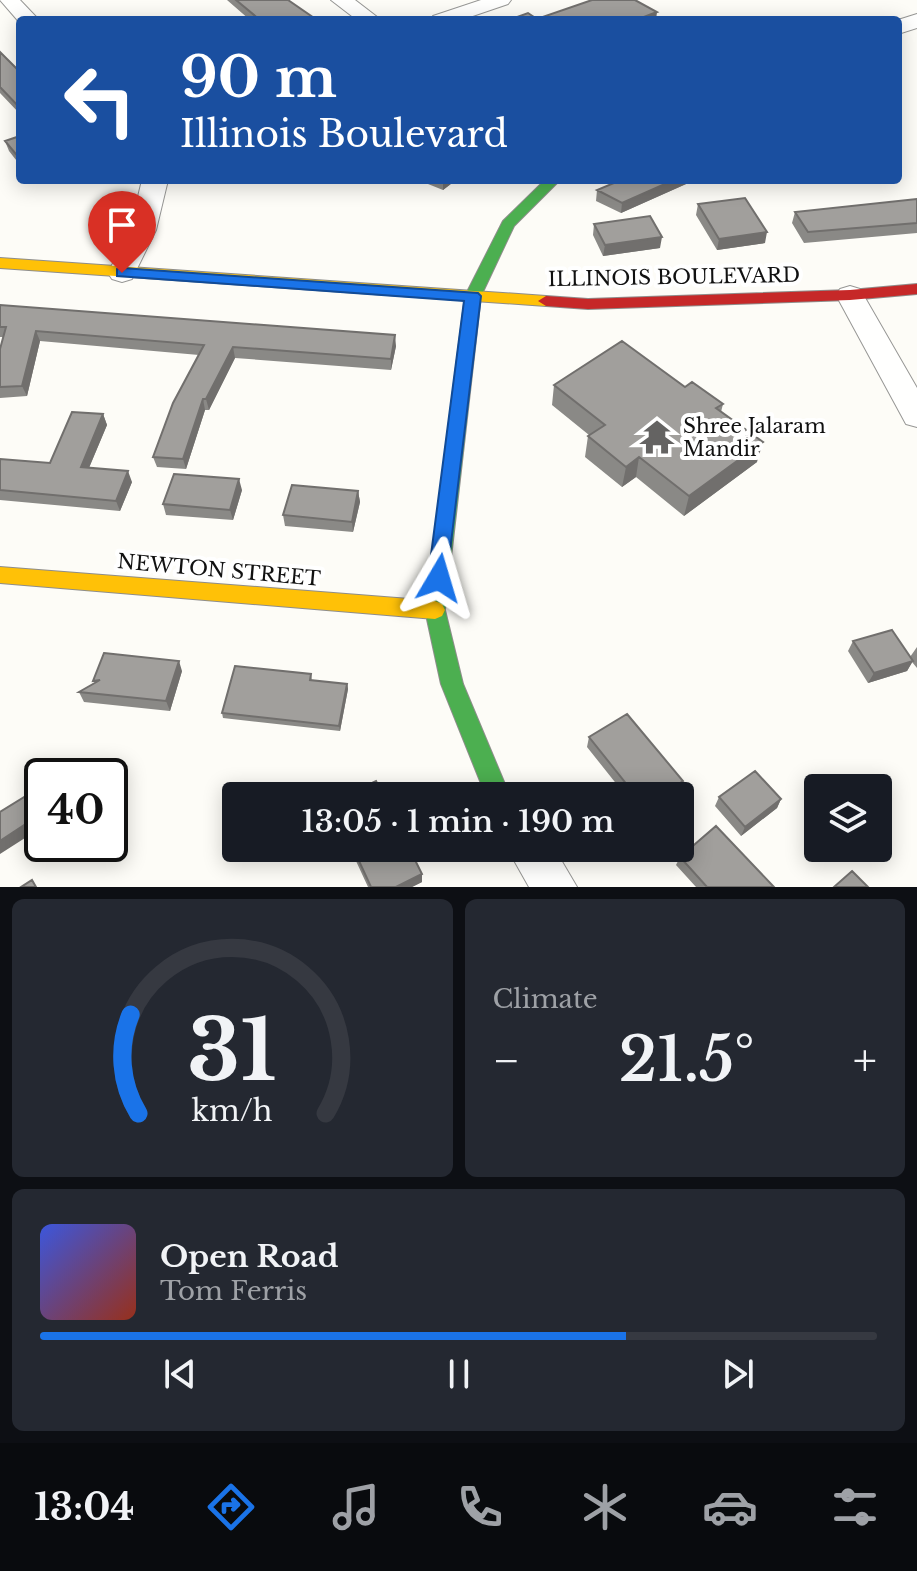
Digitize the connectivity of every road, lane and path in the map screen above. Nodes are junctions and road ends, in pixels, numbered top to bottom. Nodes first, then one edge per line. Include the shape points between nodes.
1 (8, 0) edge
2 (341, 0) edge
3 (501, 0) edge
4 (25, 16) edge
5 (365, 16) edge
6 (452, 16) edge
7 (154, 184) edge
8 (549, 184) edge
9 (0, 263) edge
10 (122, 273) junction
11 (917, 289) edge
12 (850, 295) junction
13 (473, 296) junction
14 (917, 416) edge
15 (0, 575) edge
16 (435, 610) junction
17 (492, 782) edge
18 (538, 862) edge
19 (555, 887) edge

1 - 4 street
2 - 5 street
3 - 6 street
7 - 10 street via 143,230
8 - 13 street via 508,224
9 - 10 street, ILLINOIS BOULEVARD
10 - 13 street, ILLINOIS BOULEVARD
11 - 12 street, ILLINOIS BOULEVARD
12 - 13 street, ILLINOIS BOULEVARD via 642,304
12 - 14 street
13 - 16 street
15 - 16 street, NEWTON STREET
16 - 17 street via 452,684
18 - 19 street

